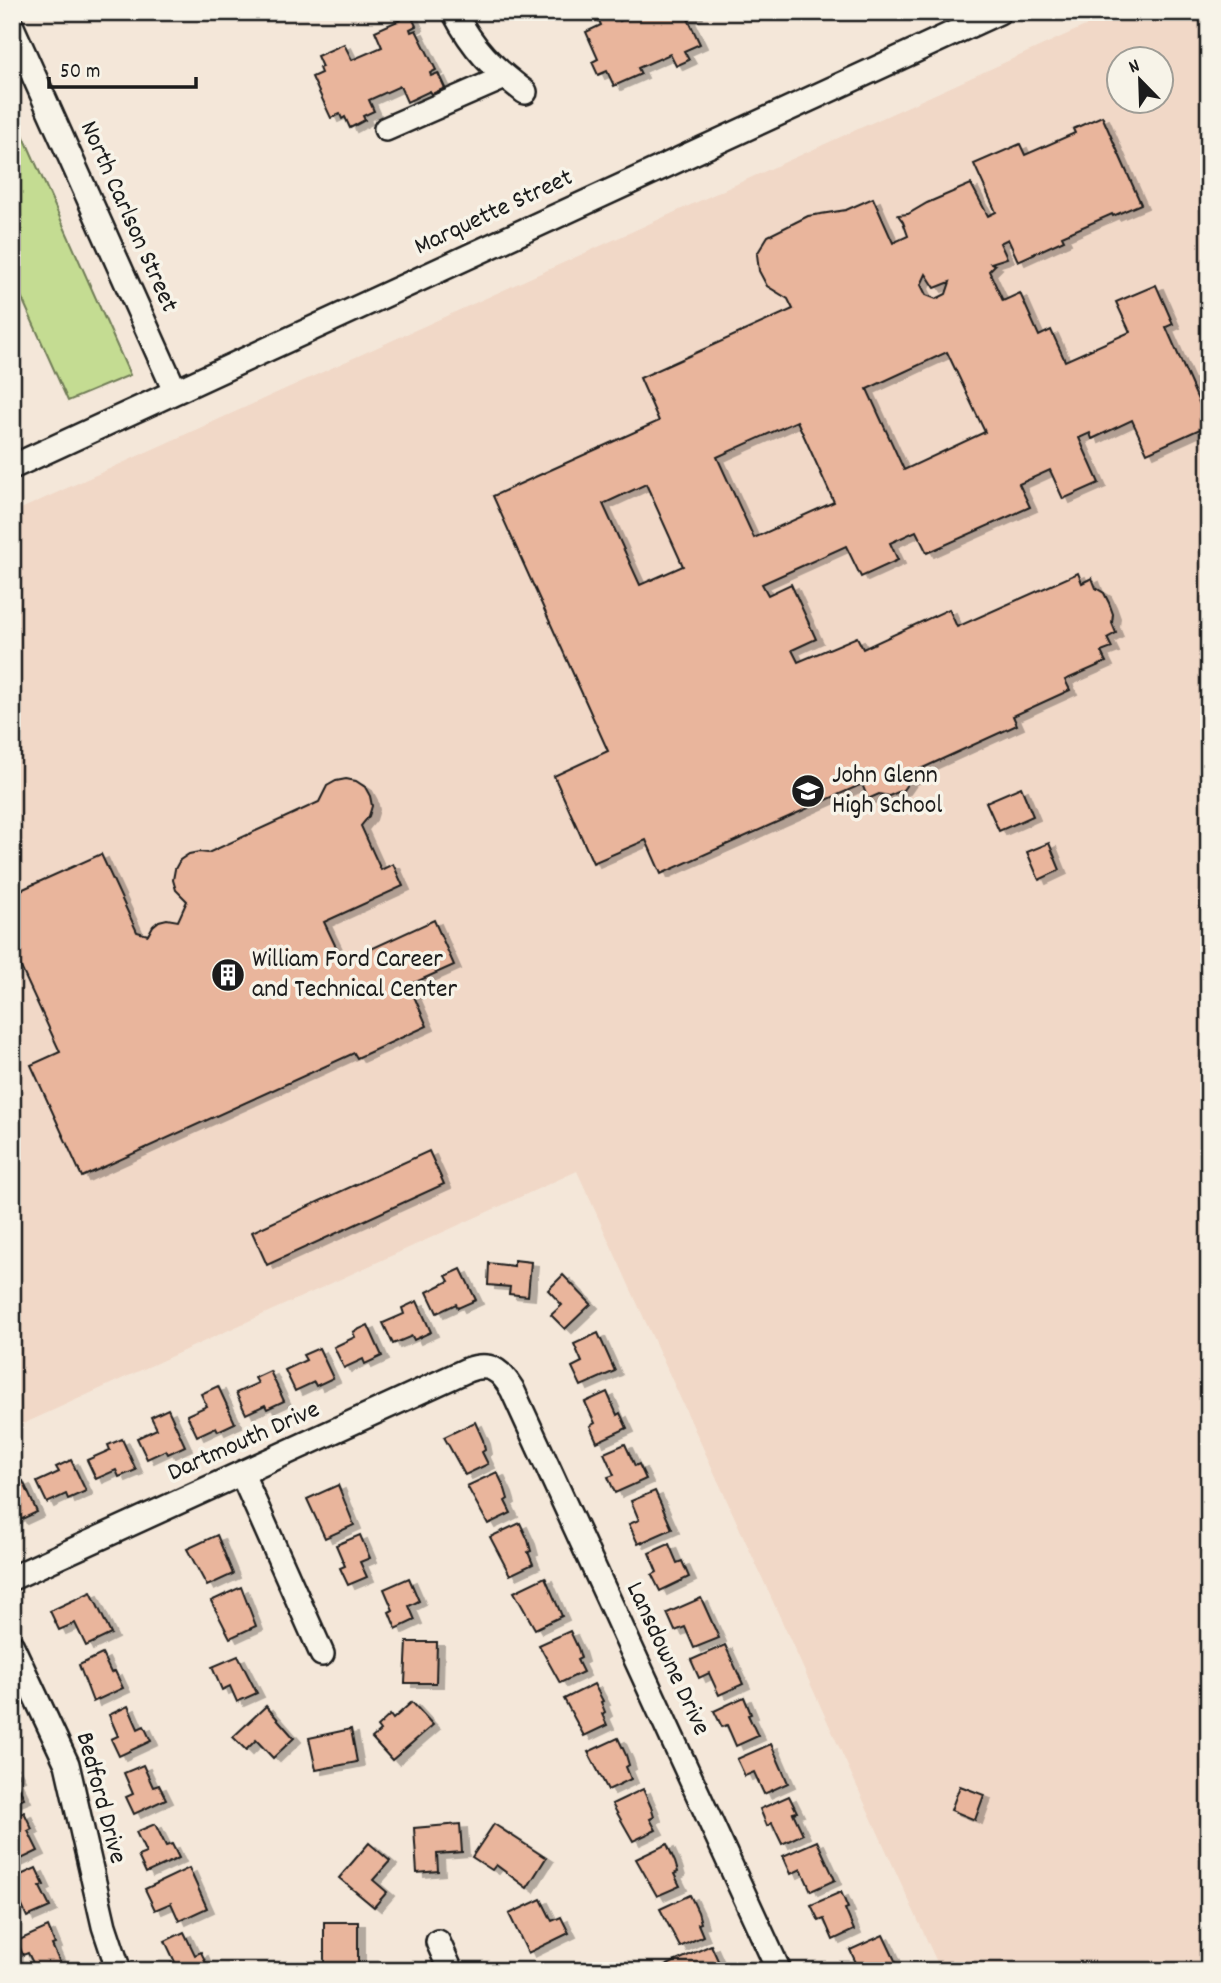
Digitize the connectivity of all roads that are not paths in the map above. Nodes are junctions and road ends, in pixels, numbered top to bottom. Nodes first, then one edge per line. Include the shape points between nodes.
1 (454, 12) edge
2 (999, 12) edge
3 (12, 27) edge
4 (505, 76) junction
5 (525, 92) dead end
6 (386, 129) dead end
7 (175, 391) junction
8 (12, 467) edge
9 (500, 1373) joint
10 (242, 1474) junction
11 (12, 1578) edge
12 (12, 1646) edge
13 (322, 1654) dead end
14 (438, 1942) dead end
15 (119, 1971) edge
16 (451, 1971) edge
17 (779, 1971) edge

1 - 4 street via 477,51
2 - 7 street, Marquette Street
3 - 7 street, North Carlson Street
4 - 5 street
4 - 6 street
7 - 8 street, Marquette Street
9 - 10 street, Dartmouth Drive via 489,1366 467,1370
9 - 17 street, Lansdowne Drive via 512,1389
10 - 11 street, Dartmouth Drive
10 - 13 street
12 - 15 street, Bedford Drive via 67,1764 104,1926
14 - 16 street

